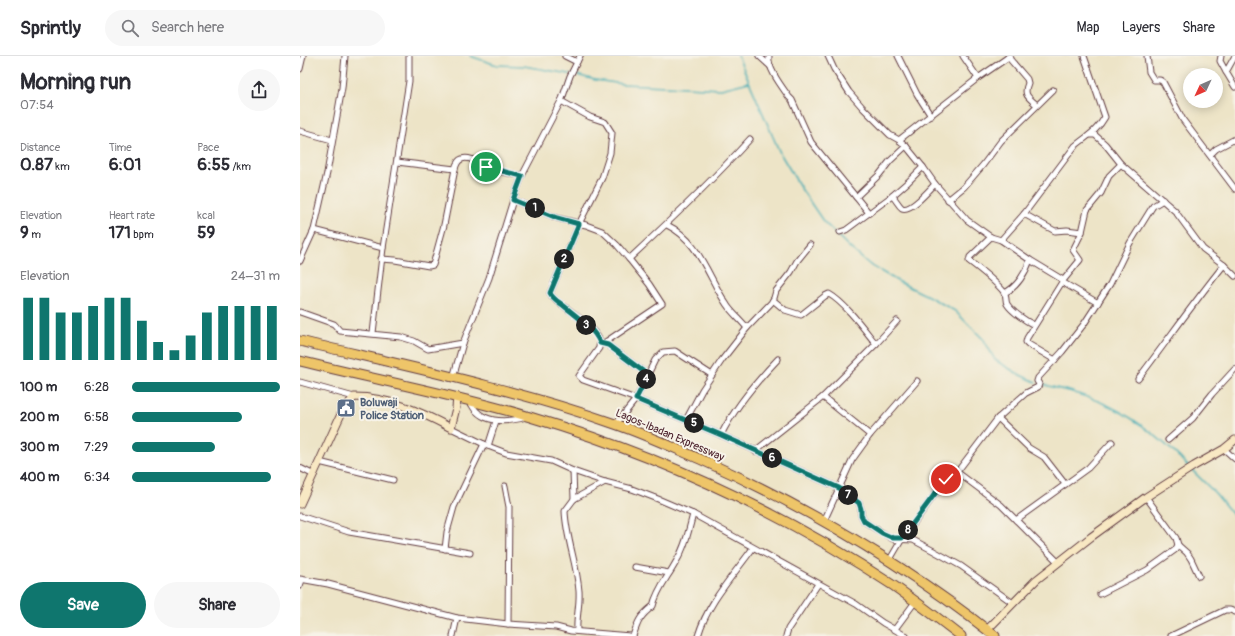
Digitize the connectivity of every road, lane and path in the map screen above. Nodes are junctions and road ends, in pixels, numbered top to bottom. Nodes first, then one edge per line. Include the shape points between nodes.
1 (303, 56) edge
2 (346, 56) edge
3 (409, 56) edge
4 (565, 56) edge
5 (580, 56) edge
6 (759, 56) edge
7 (768, 56) edge
8 (828, 56) edge
9 (898, 56) edge
10 (963, 56) edge
11 (1084, 56) edge
12 (1147, 56) edge
13 (1221, 56) edge
14 (1235, 56) edge
15 (1009, 57) edge
16 (577, 62) junction
17 (770, 66) junction
18 (300, 69) edge
19 (1226, 72) junction
20 (978, 78) junction
21 (1235, 87) edge
22 (1053, 90) dead end
23 (560, 101) junction
24 (1037, 105) junction
25 (931, 116) junction
26 (300, 131) edge
27 (1090, 135) junction
28 (750, 139) dead end
29 (1235, 139) edge
30 (332, 140) junction
31 (899, 140) junction
32 (906, 146) junction
33 (1210, 155) junction
34 (397, 162) junction
35 (1122, 164) junction
36 (923, 167) junction
37 (455, 169) junction
38 (522, 176) junction
39 (935, 184) junction
40 (1235, 189) edge
41 (856, 196) junction
42 (892, 196) junction
43 (513, 200) junction
44 (948, 200) junction
45 (1163, 200) junction
46 (870, 213) junction
47 (1024, 214) junction
48 (579, 224) junction
49 (667, 225) junction
50 (314, 230) junction
51 (840, 232) dead end
52 (1082, 232) junction
53 (991, 237) junction
54 (1001, 240) junction
55 (810, 245) dead end
56 (383, 248) junction
57 (381, 259) junction
58 (630, 259) junction
59 (1030, 260) junction
60 (300, 261) edge
61 (1224, 265) junction
62 (1235, 276) edge
63 (1062, 281) junction
64 (1004, 293) junction
65 (773, 300) junction
66 (1098, 303) junction
67 (300, 312) edge
68 (897, 321) dead end
69 (1034, 325) junction
70 (747, 328) junction
71 (373, 334) junction
72 (300, 341) edge
73 (602, 343) junction
74 (463, 344) junction
75 (876, 344) junction
76 (778, 359) dead end
77 (1055, 360) junction
78 (300, 361) edge
79 (1235, 369) edge
80 (648, 375) junction
81 (712, 375) junction
82 (454, 378) junction
83 (1138, 379) dead end
84 (917, 381) dead end
85 (300, 382) edge
86 (354, 397) junction
87 (457, 397) junction
88 (823, 397) junction
89 (636, 399) junction
90 (470, 401) junction
91 (528, 416) junction
92 (998, 418) junction
93 (686, 420) junction
94 (496, 421) junction
95 (616, 424) junction
96 (451, 428) junction
97 (721, 435) junction
98 (870, 435) junction
99 (1168, 440) dead end
100 (1235, 440) edge
101 (1112, 442) dead end
102 (486, 445) junction
103 (1224, 449) junction
104 (755, 451) junction
105 (1235, 459) edge
106 (319, 462) junction
107 (300, 468) edge
108 (573, 471) junction
109 (958, 472) junction
110 (314, 475) junction
111 (392, 480) dead end
112 (606, 482) junction
113 (1065, 484) junction
114 (505, 486) dead end
115 (839, 488) junction
116 (1146, 497) junction
117 (574, 499) junction
118 (300, 504) edge
119 (694, 514) junction
120 (300, 516) edge
121 (1016, 520) junction
122 (824, 521) junction
123 (902, 538) junction
124 (1178, 545) junction
125 (753, 548) junction
126 (445, 549) junction
127 (470, 553) dead end
128 (889, 561) junction
129 (1058, 562) junction
130 (635, 568) dead end
131 (668, 573) junction
132 (1199, 576) dead end
133 (301, 579) edge
134 (818, 584) junction
135 (300, 586) edge
136 (1100, 594) dead end
137 (915, 602) junction
138 (1013, 602) junction
139 (1235, 612) edge
140 (457, 618) junction
141 (508, 624) junction
142 (895, 629) junction
143 (577, 631) junction
144 (991, 633) edge
145 (452, 636) edge
146 (630, 636) edge
147 (633, 636) edge
148 (698, 636) edge
149 (786, 636) edge
150 (906, 636) edge
151 (961, 636) edge
152 (1171, 636) edge

1 - 18 street
2 - 30 street
3 - 34 street via 409,81
4 - 16 street
5 - 16 street
6 - 17 street
7 - 17 street
8 - 31 street via 849,92 890,135
9 - 25 street
10 - 20 street
11 - 27 street via 1105,117
12 - 33 street via 1151,76 1154,80 1163,82 1183,120
13 - 19 street via 1220,61
14 - 19 street
15 - 20 street
15 - 24 street via 1027,79 1026,93
16 - 23 street
17 - 41 street via 792,100 811,142
19 - 21 street
20 - 25 street
22 - 24 street
23 - 38 street
23 - 48 street via 605,122 612,133 610,153 602,178
24 - 44 street via 1001,141 964,186
25 - 31 street
26 - 30 street
27 - 35 street via 1095,135
27 - 47 street via 1075,146
28 - 49 street
29 - 33 street
30 - 50 street
31 - 32 street
32 - 36 street
32 - 41 street
33 - 40 street
34 - 37 street
34 - 56 street
35 - 45 street
35 - 52 street via 1109,176 1101,193 1087,210
36 - 39 street
36 - 42 street
37 - 38 street via 458,161 466,158 486,167
37 - 57 street via 433,265
38 - 43 street
39 - 42 street via 906,209
39 - 44 street
41 - 46 street
42 - 46 street
43 - 48 street
43 - 74 street via 489,278
44 - 53 street via 967,220
45 - 61 street via 1175,211 1203,249
45 - 66 street via 1153,206
46 - 51 street
47 - 52 street via 1055,231
47 - 54 street
48 - 58 street via 602,232
48 - 73 street via 550,293 552,298 574,313
49 - 58 street
49 - 70 street via 677,229 689,241 709,270 728,306
50 - 56 street
50 - 60 street
52 - 63 street via 1073,250 1080,260
53 - 54 street
53 - 64 street via 969,261
54 - 59 street
55 - 65 street via 776,291
56 - 57 street
57 - 71 street
58 - 73 street via 662,304
59 - 63 street
59 - 64 street via 1026,270 1012,288
61 - 62 street
61 - 83 street
63 - 66 street
63 - 69 street
64 - 69 street via 1009,306
65 - 70 street
65 - 75 street via 785,310 801,315 825,296 834,296
66 - 77 street
67 - 71 street via 334,324 340,331
68 - 75 street
69 - 77 street via 1027,338 1028,344
70 - 81 street
71 - 74 street via 401,337 428,349
72 - 82 highway, Lagos-Ibadan Expressway
73 - 80 street
73 - 89 street via 579,376 583,380
74 - 82 street
75 - 88 street
76 - 97 street via 754,385 726,423
77 - 92 street via 1038,378 1038,387 1026,393
78 - 87 highway
79 - 99 street via 1193,418
80 - 81 street via 655,360 663,352 675,351
80 - 89 street
81 - 93 street
82 - 95 highway, Lagos-Ibadan Expressway via 509,391
84 - 98 street
85 - 86 street
86 - 96 street via 371,397 400,405 428,415
86 - 106 street via 342,412
87 - 90 highway
87 - 96 street
88 - 98 street
88 - 104 street
89 - 93 street
89 - 95 street
90 - 91 highway
90 - 94 street via 480,414
91 - 94 street via 511,421
91 - 137 highway via 591,436 699,479 806,533
92 - 109 street
92 - 113 street via 1029,448 1044,457
93 - 97 street
94 - 102 street
95 - 122 highway, Lagos-Ibadan Expressway via 745,479
96 - 102 street
97 - 104 street
98 - 115 street via 852,460
100 - 103 street
101 - 113 street via 1088,468
102 - 108 street via 506,453 551,460
102 - 126 street via 454,507
103 - 105 street
103 - 116 street
104 - 115 street
106 - 110 street
106 - 111 street
107 - 110 street
108 - 112 street
108 - 117 street
109 - 121 street
109 - 123 street via 946,479
110 - 118 street
112 - 117 street
112 - 119 street via 652,496
113 - 121 street
114 - 141 street via 510,507
115 - 122 street
115 - 123 street via 859,503 864,521 893,538
116 - 124 street via 1176,538
116 - 129 street
117 - 143 street via 565,511 579,592
119 - 125 street
119 - 131 street via 684,544
120 - 126 street via 349,532
121 - 129 street
122 - 128 highway, Lagos-Ibadan Expressway
123 - 128 street
123 - 138 street via 913,540 961,566
124 - 132 street via 1187,553
124 - 136 street via 1175,550 1146,570
125 - 134 street
125 - 148 street via 716,597
126 - 127 street
128 - 144 highway, Lagos-Ibadan Expressway
129 - 138 street
130 - 131 street
131 - 147 street via 653,606 642,615
133 - 135 street
133 - 140 street
134 - 142 street
134 - 149 street
137 - 142 street
137 - 151 highway
138 - 144 street
139 - 152 street via 1225,610
140 - 141 street
140 - 145 street
141 - 143 street
142 - 150 street
143 - 146 street

